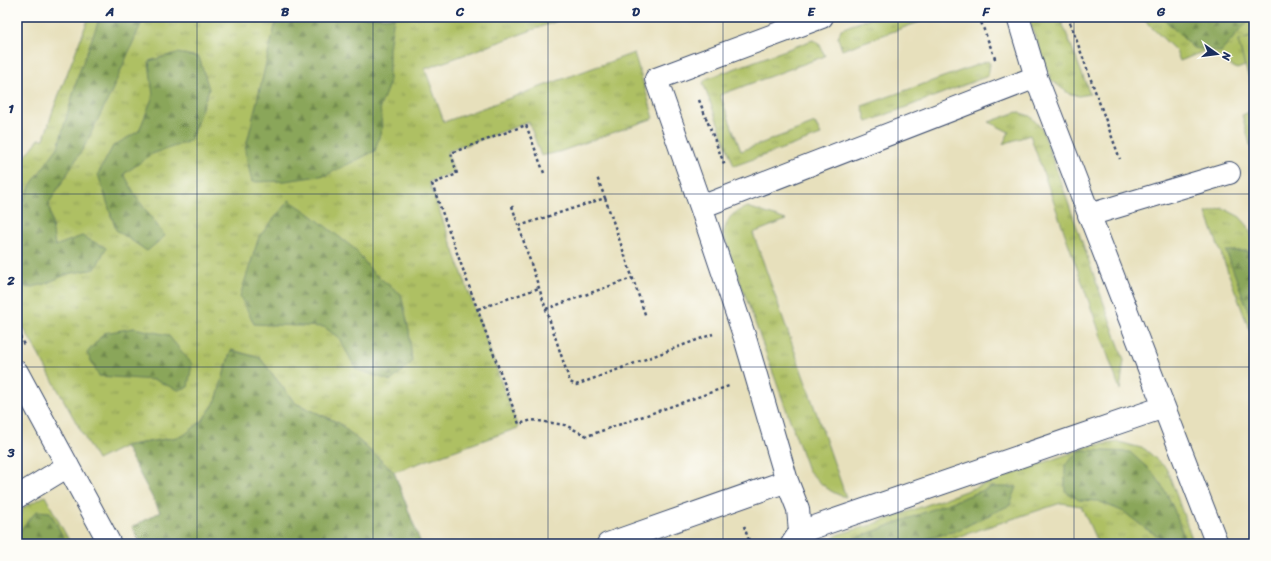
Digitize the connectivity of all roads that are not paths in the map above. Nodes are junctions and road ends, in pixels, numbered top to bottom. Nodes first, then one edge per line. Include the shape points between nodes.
1 (822, 17) edge
2 (1018, 17) edge
3 (1036, 77) junction
4 (1230, 173) dead end
5 (701, 207) junction
6 (1089, 215) junction
7 (17, 372) edge
8 (1164, 407) junction
9 (68, 466) junction
10 (787, 481) junction
11 (17, 497) edge
12 (796, 538) edge
13 (109, 543) edge
14 (608, 544) edge
15 (1217, 544) edge

1 - 5 street via 656,79
2 - 3 street
3 - 5 street
3 - 6 street
4 - 6 street
5 - 10 street via 745,338
6 - 8 street
7 - 9 street
8 - 12 street
8 - 15 street
9 - 11 street
9 - 13 street
10 - 12 street via 798,509
10 - 14 street

